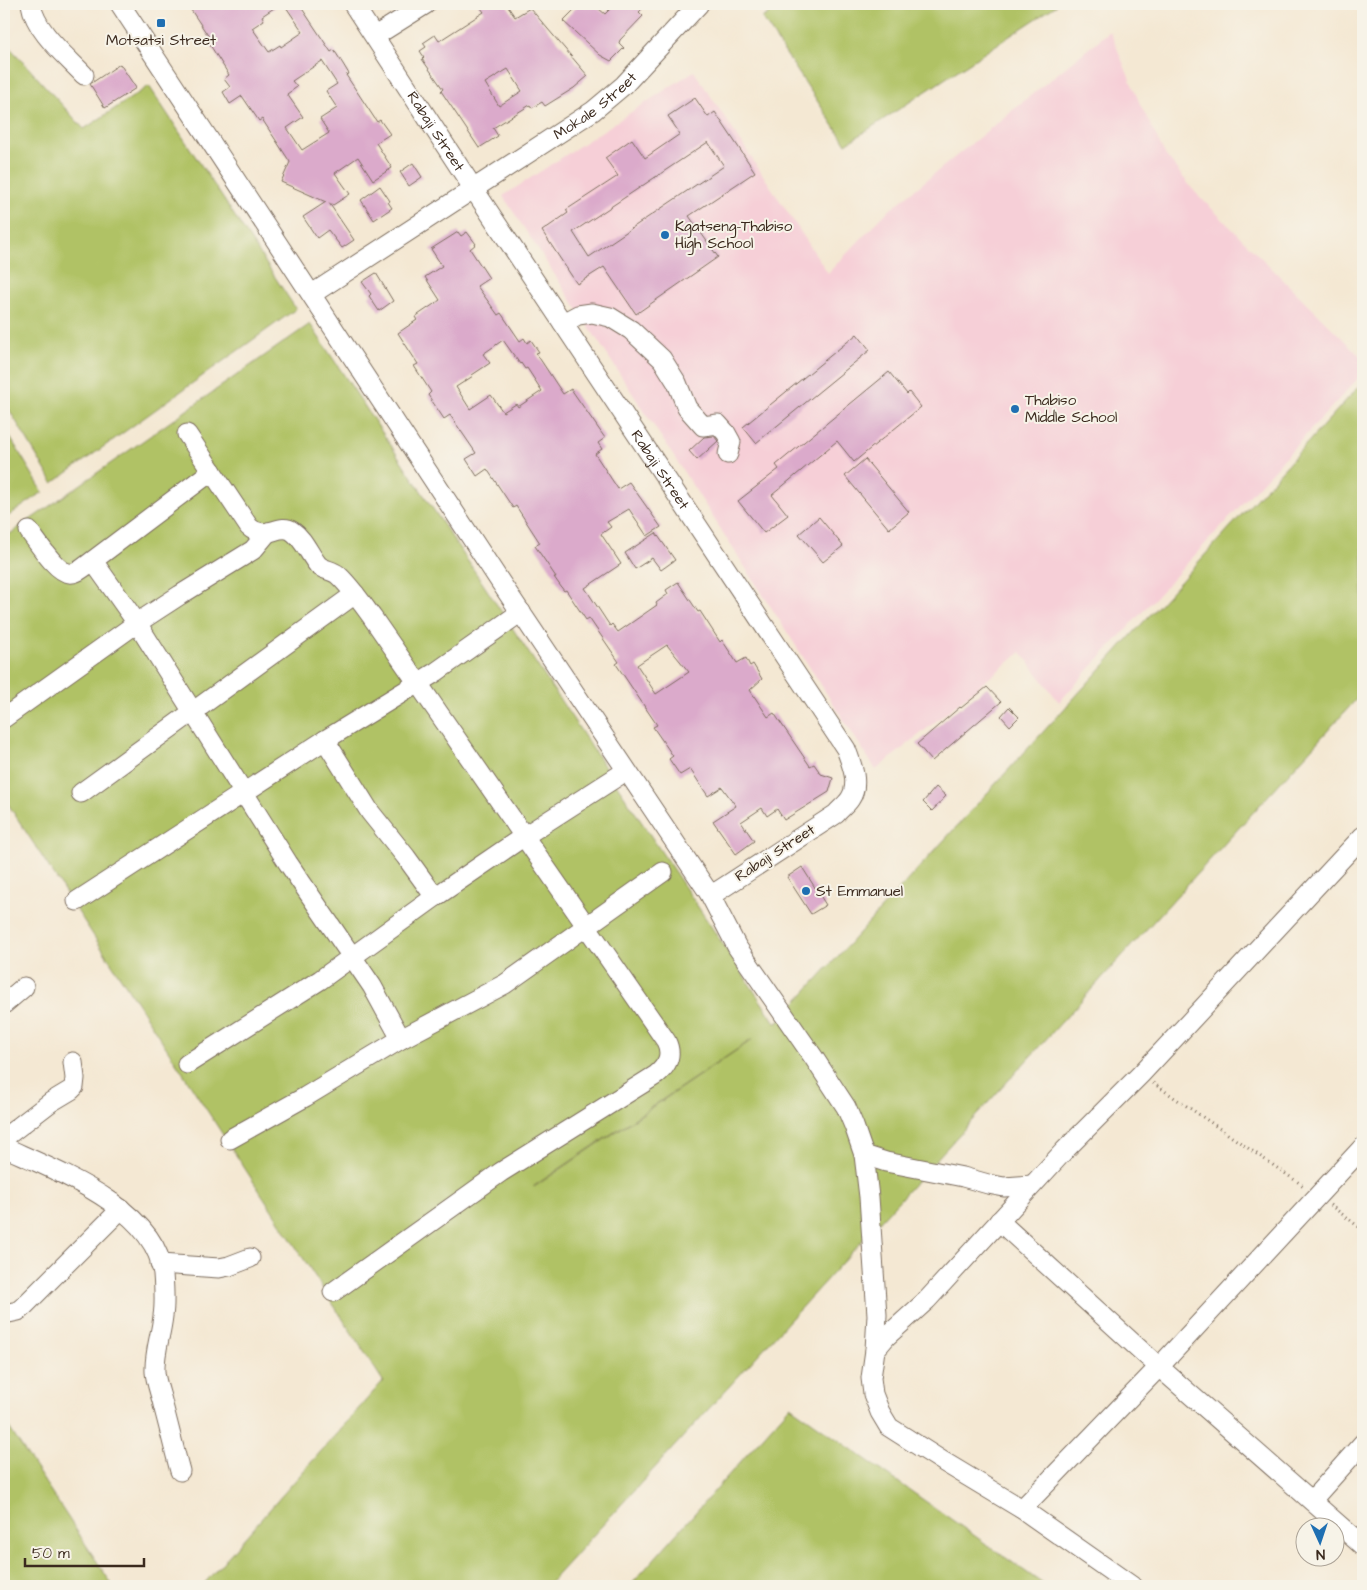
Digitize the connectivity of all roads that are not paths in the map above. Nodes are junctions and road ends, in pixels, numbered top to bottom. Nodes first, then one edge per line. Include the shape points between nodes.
1 (30, 4) edge
2 (120, 4) edge
3 (354, 4) edge
4 (426, 4) edge
5 (699, 4) edge
6 (375, 36) junction
7 (84, 75) dead end
8 (473, 188) junction
9 (312, 294) junction
10 (562, 323) junction
11 (187, 434) dead end
12 (728, 454) dead end
13 (212, 470) junction
14 (29, 531) dead end
15 (268, 532) junction
16 (93, 561) junction
17 (355, 594) junction
18 (521, 612) junction
19 (138, 623) junction
20 (418, 683) junction
21 (193, 710) junction
22 (4, 718) edge
23 (325, 740) junction
24 (626, 771) junction
25 (81, 793) dead end
26 (244, 793) junction
27 (1363, 836) edge
28 (523, 837) junction
29 (663, 872) dead end
30 (709, 893) junction
31 (435, 897) junction
32 (78, 901) dead end
33 (585, 926) junction
34 (352, 957) junction
35 (24, 986) dead end
36 (4, 1004) edge
37 (401, 1039) junction
38 (73, 1062) dead end
39 (187, 1064) dead end
40 (4, 1138) edge
41 (230, 1139) dead end
42 (4, 1147) edge
43 (1363, 1147) edge
44 (864, 1155) junction
45 (1032, 1185) junction
46 (121, 1209) junction
47 (999, 1221) junction
48 (250, 1258) dead end
49 (160, 1264) junction
50 (333, 1292) dead end
51 (4, 1314) edge
52 (875, 1350) junction
53 (1159, 1367) junction
54 (1363, 1443) edge
55 (180, 1471) dead end
56 (1312, 1500) junction
57 (1022, 1509) junction
58 (1363, 1546) edge
59 (1132, 1586) edge

1 - 7 street via 40,28
2 - 9 street
3 - 6 street, Rabaji Street
4 - 6 street
5 - 8 street, Mokale Street via 624,85 593,111
6 - 8 street, Rabaji Street
8 - 9 street
8 - 10 street, Rabaji Street
9 - 18 street
10 - 12 street via 578,314 592,313 610,316 631,330 662,359 687,408 703,426 718,424 726,433 731,442
10 - 30 street, Rabaji Street via 846,749 852,765 854,789 850,799 836,814 718,891
11 - 13 street
13 - 15 street via 249,527 255,532
13 - 16 street
14 - 16 street via 63,572 75,573
15 - 17 street via 292,531 320,567 333,571
15 - 19 street via 253,550
16 - 19 street
17 - 20 street
17 - 21 street
18 - 20 street
18 - 24 street
19 - 21 street
19 - 22 street
20 - 23 street
20 - 28 street
21 - 25 street
21 - 26 street
23 - 26 street
23 - 31 street via 370,812
24 - 28 street
24 - 30 street
26 - 32 street
26 - 34 street
27 - 45 street via 1141,1074
28 - 31 street
28 - 33 street
29 - 33 street
30 - 44 street via 737,947 846,1107
31 - 34 street
33 - 37 street via 505,984
33 - 50 street via 666,1041 669,1059 662,1070 501,1172
34 - 37 street
34 - 39 street
35 - 36 street
37 - 41 street
38 - 40 street via 75,1084 71,1090
42 - 46 street via 84,1184
43 - 53 street
44 - 45 street via 1004,1187
44 - 52 street via 877,1315
45 - 47 street
46 - 49 street via 152,1244
46 - 51 street via 24,1306
47 - 52 street via 927,1300
47 - 53 street
48 - 49 street via 219,1268
49 - 55 street via 164,1314 155,1374
52 - 57 street via 871,1378 873,1394 889,1427
53 - 56 street
53 - 57 street
54 - 56 street
56 - 58 street
57 - 59 street

